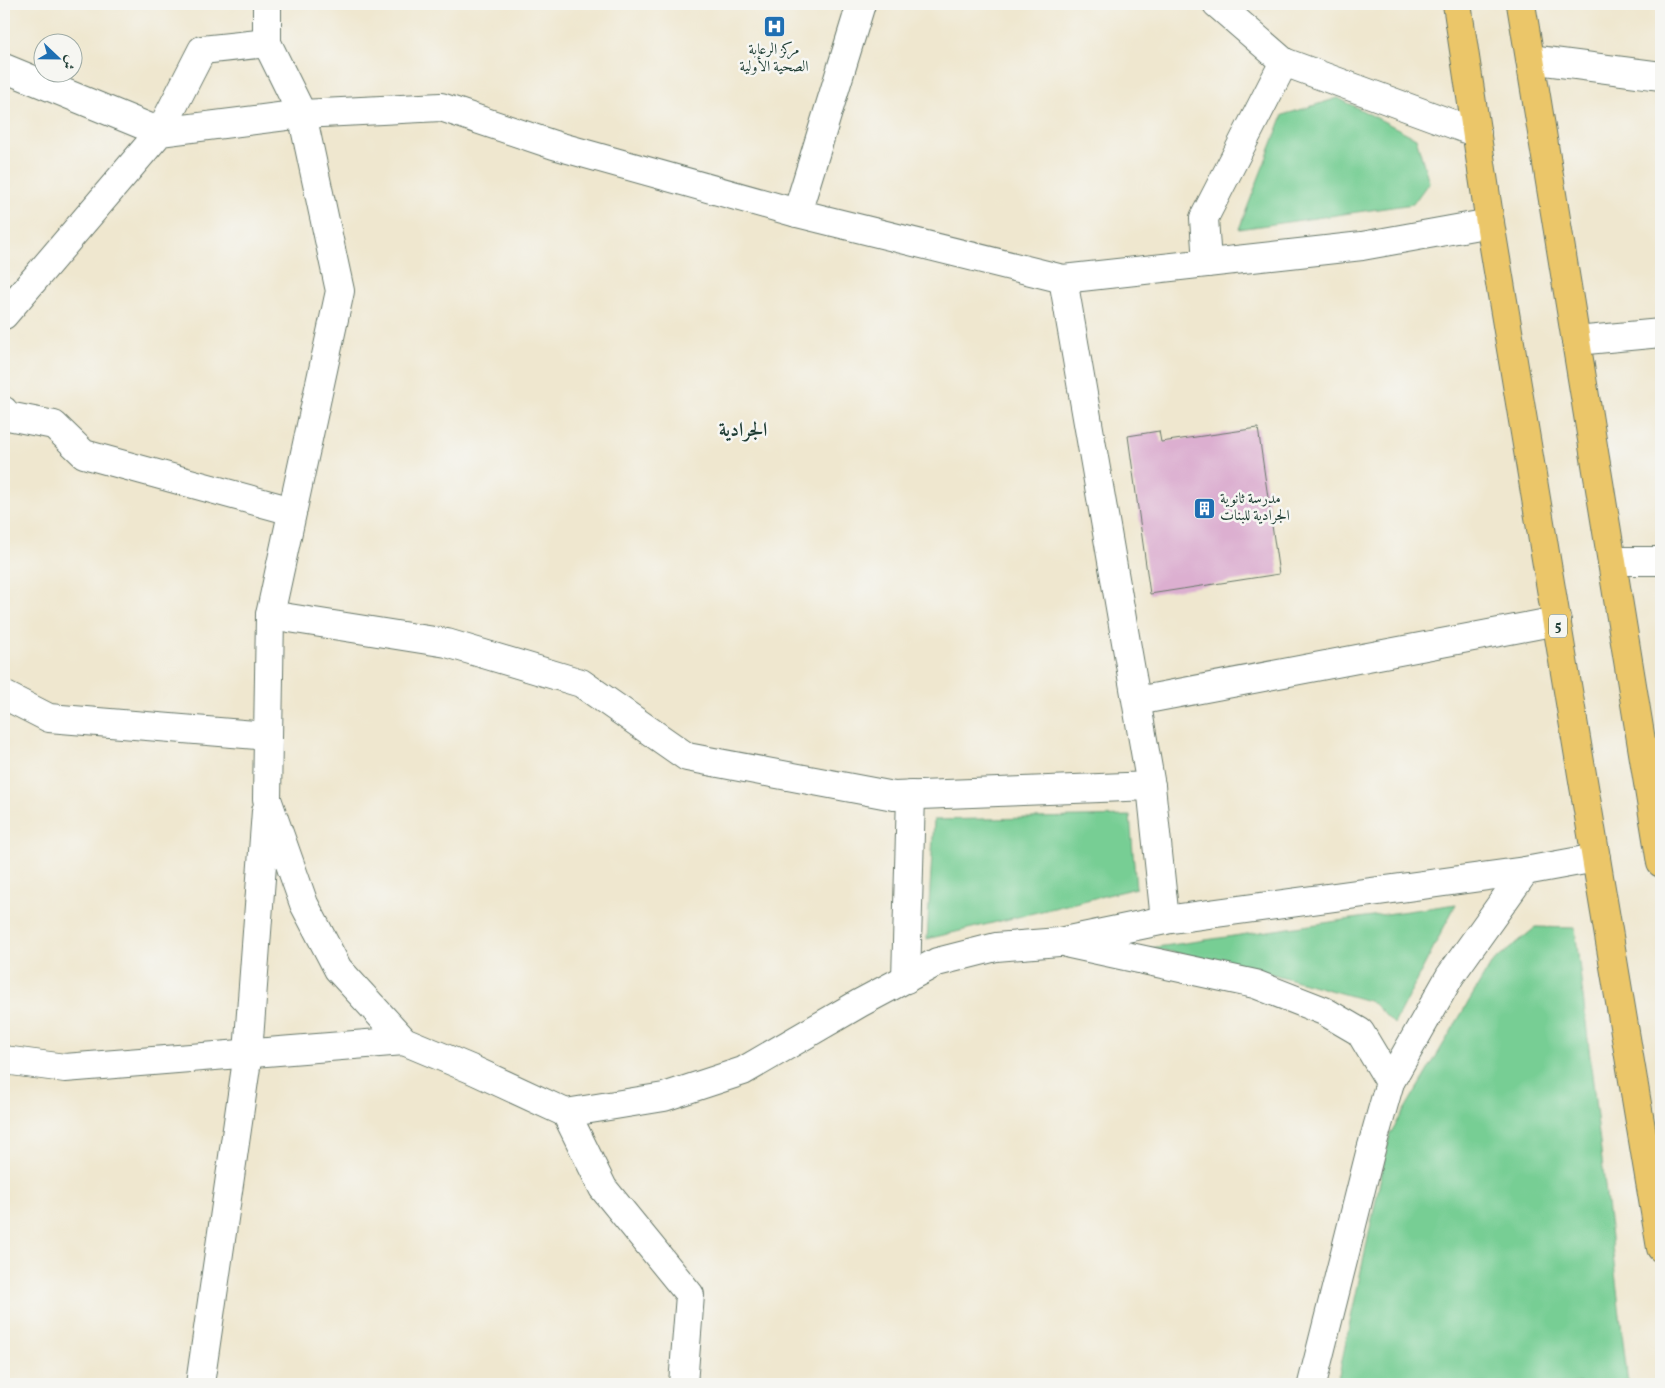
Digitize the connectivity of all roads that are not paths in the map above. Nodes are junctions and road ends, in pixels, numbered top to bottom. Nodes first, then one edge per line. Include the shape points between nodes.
1 (267, 4) edge
2 (861, 4) edge
3 (1217, 4) edge
4 (1458, 4) edge
5 (1521, 4) edge
6 (267, 43) junction
7 (1530, 59) junction
8 (1284, 62) junction
9 (4, 68) edge
10 (1661, 76) edge
11 (302, 114) junction
12 (160, 132) junction
13 (1477, 133) junction
14 (797, 213) junction
15 (1490, 223) junction
16 (1207, 263) junction
17 (1064, 278) junction
18 (4, 315) edge
19 (1661, 333) edge
20 (1576, 341) junction
21 (4, 412) edge
22 (292, 511) junction
23 (1612, 561) junction
24 (1661, 561) edge
25 (270, 615) junction
26 (1557, 622) junction
27 (4, 695) edge
28 (1137, 701) junction
29 (268, 736) junction
30 (1151, 786) junction
31 (911, 795) junction
32 (267, 799) junction
33 (1657, 816) edge
34 (1596, 858) junction
35 (1661, 864) edge
36 (1525, 871) junction
37 (1165, 920) junction
38 (1058, 942) junction
39 (906, 979) junction
40 (404, 1042) junction
41 (248, 1053) junction
42 (4, 1060) edge
43 (1390, 1082) junction
44 (566, 1113) junction
45 (1661, 1248) edge
46 (200, 1384) edge
47 (683, 1384) edge
48 (1312, 1384) edge

1 - 6 street
2 - 14 street
3 - 8 street
4 - 13 highway, 5
5 - 7 highway
6 - 11 street
6 - 12 street via 202,50
7 - 10 street
7 - 20 highway
8 - 13 street
8 - 16 street via 1204,218
9 - 12 street
11 - 12 street
11 - 14 street via 441,107 554,145
11 - 22 street via 340,291
12 - 18 street
13 - 15 highway, 5
14 - 17 street
15 - 16 street via 1362,246
15 - 26 highway, 5
16 - 17 street
17 - 28 street
19 - 20 street
20 - 23 highway
21 - 22 street via 8,416 54,425 84,454
22 - 25 street
23 - 24 street
23 - 33 highway
25 - 29 street
25 - 31 street via 448,643 581,683 688,757 894,796
26 - 28 street
26 - 34 highway, 5
27 - 29 street via 49,718
28 - 30 street
29 - 32 street
30 - 31 street
30 - 37 street
31 - 39 street
32 - 40 street via 304,904 338,969
32 - 41 street
33 - 35 highway
34 - 36 street
34 - 45 highway, 5
36 - 37 street
36 - 43 street via 1450,976
37 - 38 street
38 - 39 street via 996,947 937,962
38 - 43 street via 1255,984 1324,1011 1360,1032
39 - 44 street via 742,1072 664,1097
40 - 41 street
40 - 44 street
41 - 42 street via 65,1068
41 - 46 street
43 - 48 street
44 - 47 street via 603,1188 690,1295

